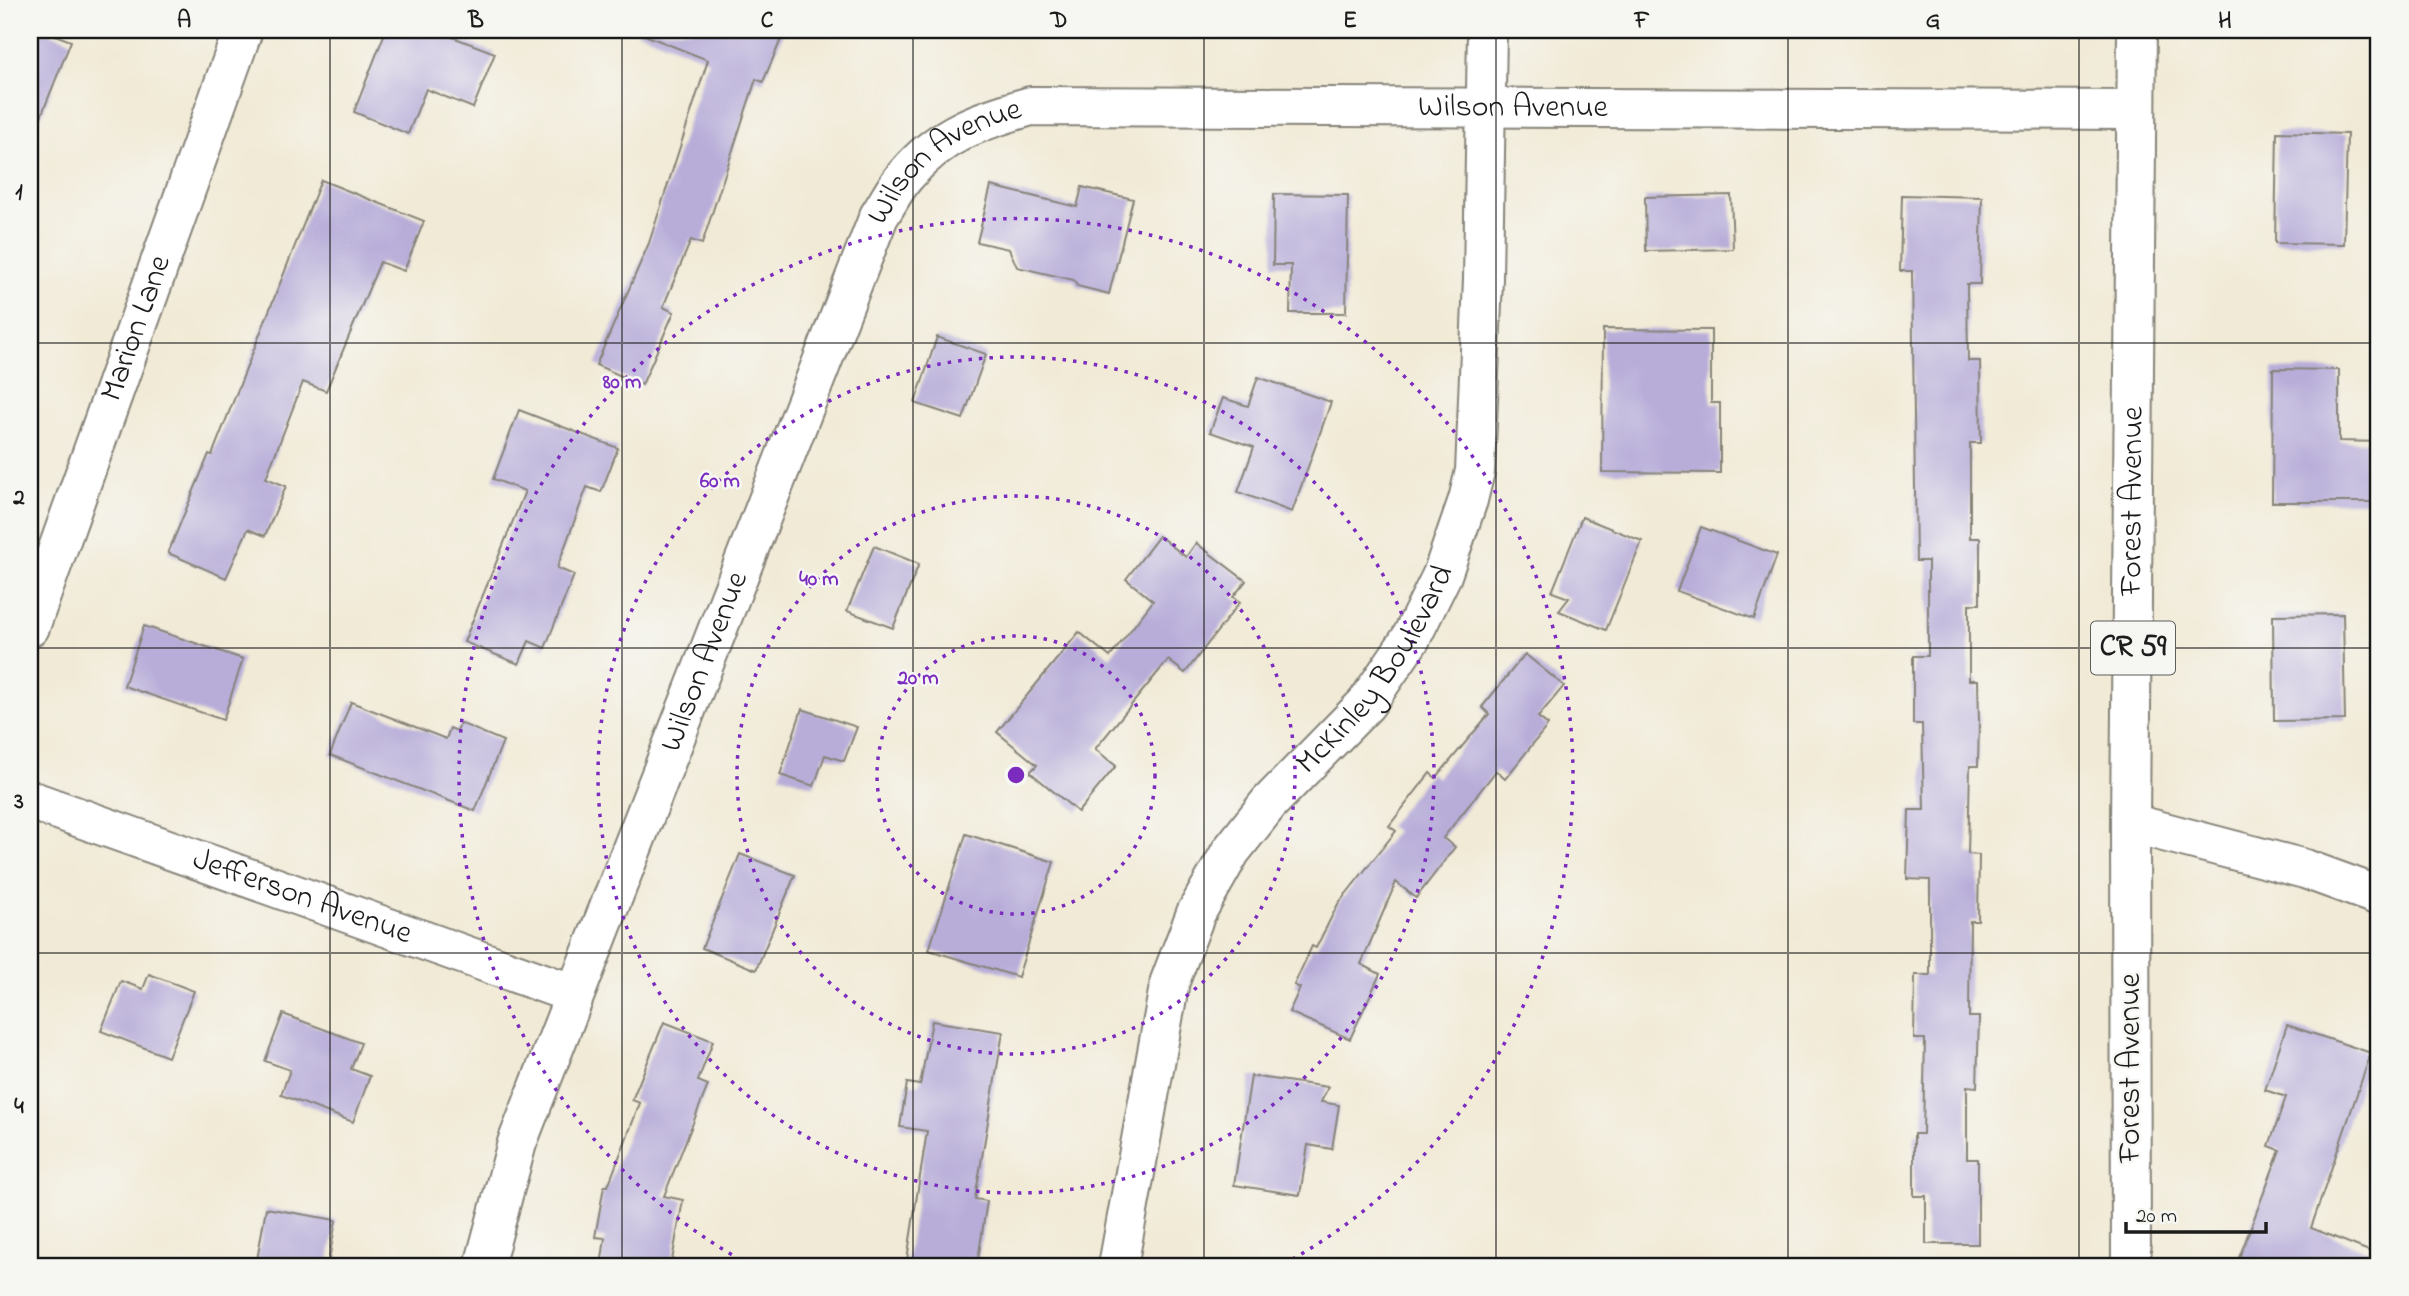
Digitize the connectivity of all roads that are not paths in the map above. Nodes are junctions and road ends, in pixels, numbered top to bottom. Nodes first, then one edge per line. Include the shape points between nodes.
1 (243, 30) edge
2 (1488, 30) edge
3 (2137, 30) edge
4 (1486, 107) junction
5 (2136, 110) junction
6 (30, 627) edge
7 (30, 800) edge
8 (2130, 823) junction
9 (2379, 896) edge
10 (574, 995) junction
11 (484, 1266) edge
12 (1118, 1266) edge
13 (2131, 1266) edge

1 - 6 street, Marion Lane
2 - 4 street, McKinley Boulevard
3 - 5 street, Forest Avenue / CR 59
4 - 5 street, Wilson Avenue
4 - 10 street, Wilson Avenue via 1031,106 981,120 944,140 906,175 879,216
4 - 12 street, McKinley Boulevard via 1475,471 1468,500 1442,575 1411,638 1366,704 1269,803 1231,850 1196,913 1170,981
5 - 8 street, Forest Avenue / CR 59
7 - 10 street, Jefferson Avenue
8 - 9 street via 2305,869
8 - 13 street, Forest Avenue / CR 59
10 - 11 street, Wilson Avenue via 517,1143

